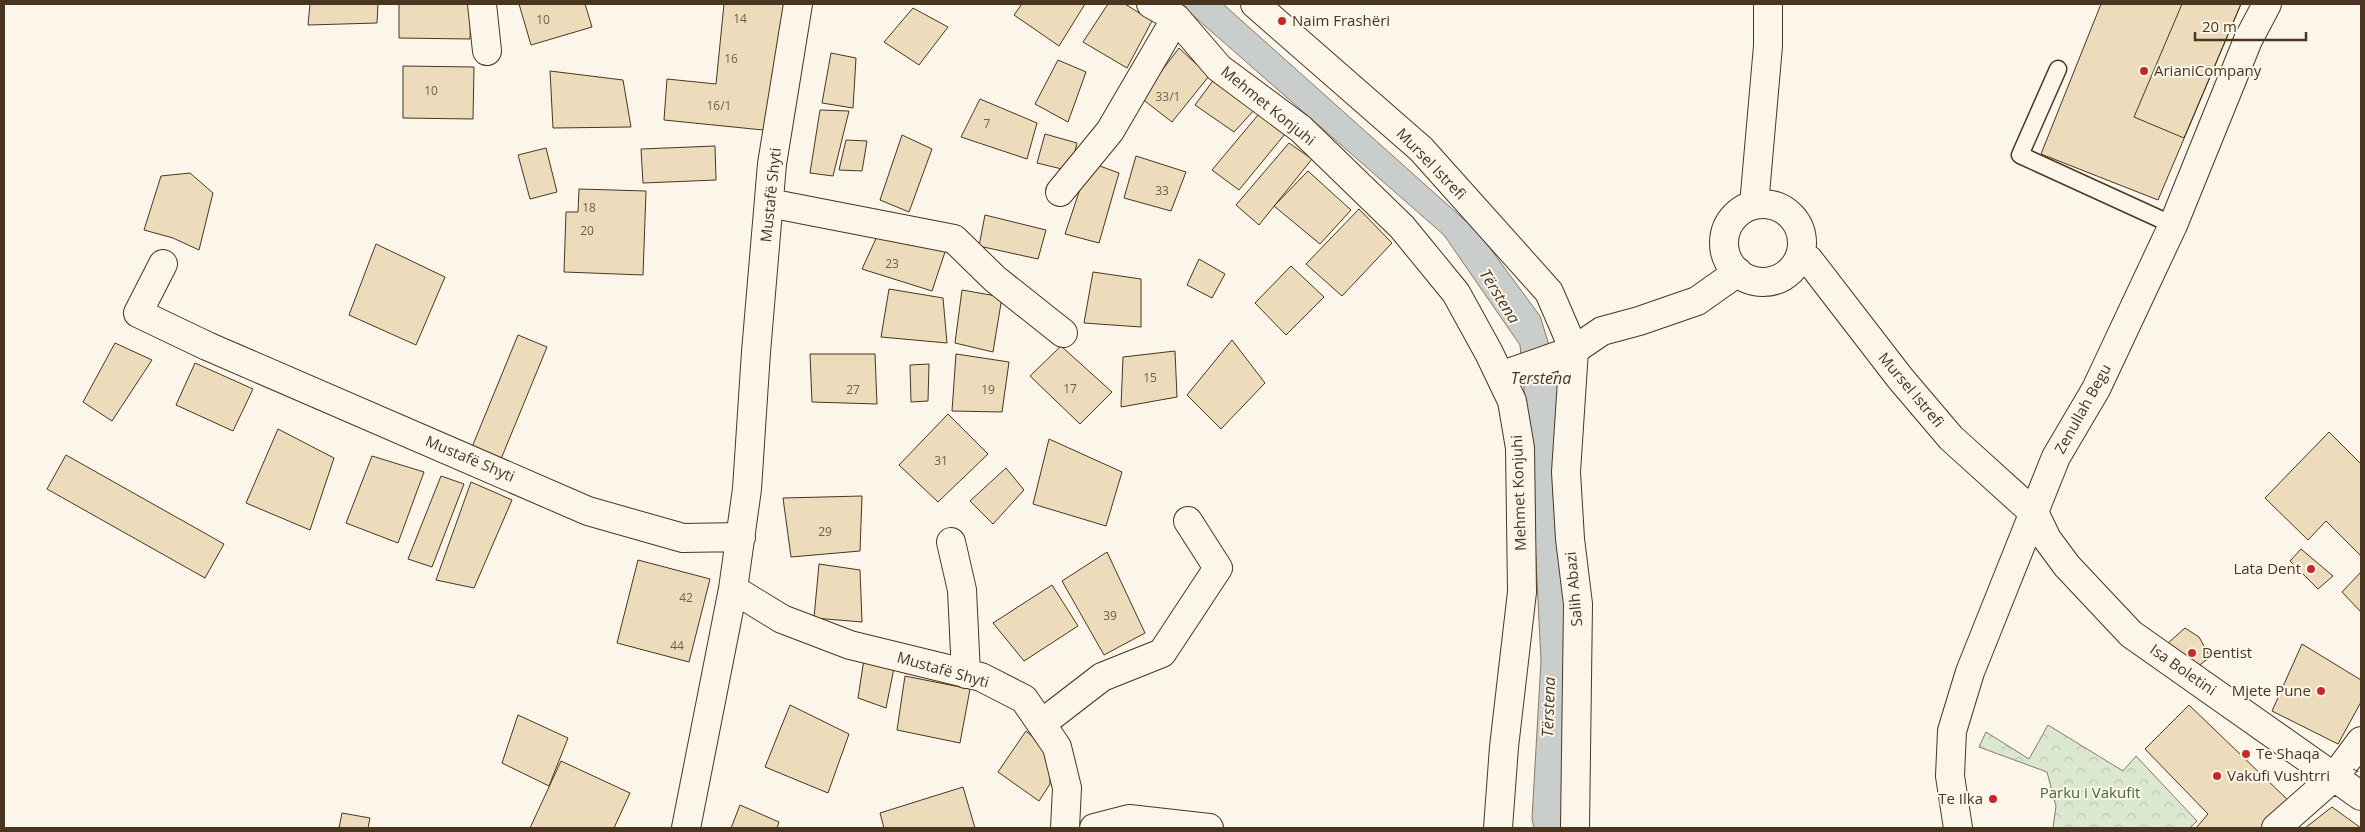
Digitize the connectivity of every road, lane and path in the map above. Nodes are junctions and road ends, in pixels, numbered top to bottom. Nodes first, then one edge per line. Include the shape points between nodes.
1 (482, 4) edge
2 (798, 4) edge
3 (1151, 4) edge
4 (1255, 4) edge
5 (1768, 4) edge
6 (2267, 4) edge
7 (1176, 18) junction
8 (487, 51) dead end
9 (2058, 68) dead end
10 (1060, 192) dead end
11 (769, 203) junction
12 (1754, 205) junction
13 (2173, 225) junction
14 (1799, 258) junction
15 (163, 264) dead end
16 (1738, 272) junction
17 (1063, 334) dead end
18 (1574, 350) junction
19 (1500, 376) junction
20 (2035, 514) junction
21 (1188, 521) dead end
22 (741, 537) junction
23 (951, 542) dead end
24 (733, 589) junction
25 (966, 674) junction
26 (1041, 724) junction
27 (2361, 741) edge
28 (2335, 776) junction
29 (2361, 796) edge
30 (686, 828) edge
31 (1065, 828) edge
32 (1094, 828) edge
33 (1209, 828) edge
34 (1498, 828) edge
35 (1575, 828) edge
36 (1958, 828) edge
37 (2276, 828) edge

1 - 8 street
2 - 11 street, Mustafë Shyti via 772,164
3 - 7 street, Mehmet Konjuhi
4 - 18 street, Mursel Istrefi via 1421,149 1549,292
5 - 12 street via 1768,46
6 - 13 street, Zenullah Begu via 2248,40
7 - 10 street via 1110,131
7 - 19 street, Mehmet Konjuhi via 1219,68 1301,129 1402,227 1456,293
9 - 13 lane via 2020,155
11 - 17 street via 954,239 994,280
11 - 22 street, Mustafë Shyti
12 - 14 street via 1776,206 1796,221 1802,245
12 - 16 street via 1739,212 1725,233 1724,247
13 - 20 street, Zenullah Begu via 2096,389 2056,457
14 - 16 street via 1793,269 1771,281 1758,282
14 - 20 street, Mursel Istrefi via 1809,260 1900,378 1952,438
15 - 22 street, Mustafë Shyti via 138,313 207,346 588,510 683,538
16 - 18 street via 1697,301 1602,331
18 - 19 street
18 - 35 street, Salih Abazi via 1566,472 1578,604
19 - 34 street, Mehmet Konjuhi via 1512,401 1520,448 1522,592
20 - 28 street, Isa Boletini via 2047,539 2067,566 2132,634
20 - 36 street, Zenullah Begu via 1970,672 1952,731 1950,776
21 - 26 street via 1218,568 1162,653 1102,678
22 - 24 street, Mustafë Shyti
23 - 25 street via 962,590
24 - 25 street, Mustafë Shyti via 782,619 850,645
24 - 30 street, Mustafë Shyti
25 - 26 street, Mustafë Shyti via 981,677 1024,698
26 - 31 street, Mustafë Shyti via 1057,747 1067,788
27 - 28 street
28 - 29 street, Isa Boletini
28 - 37 street
32 - 33 street via 1129,819

